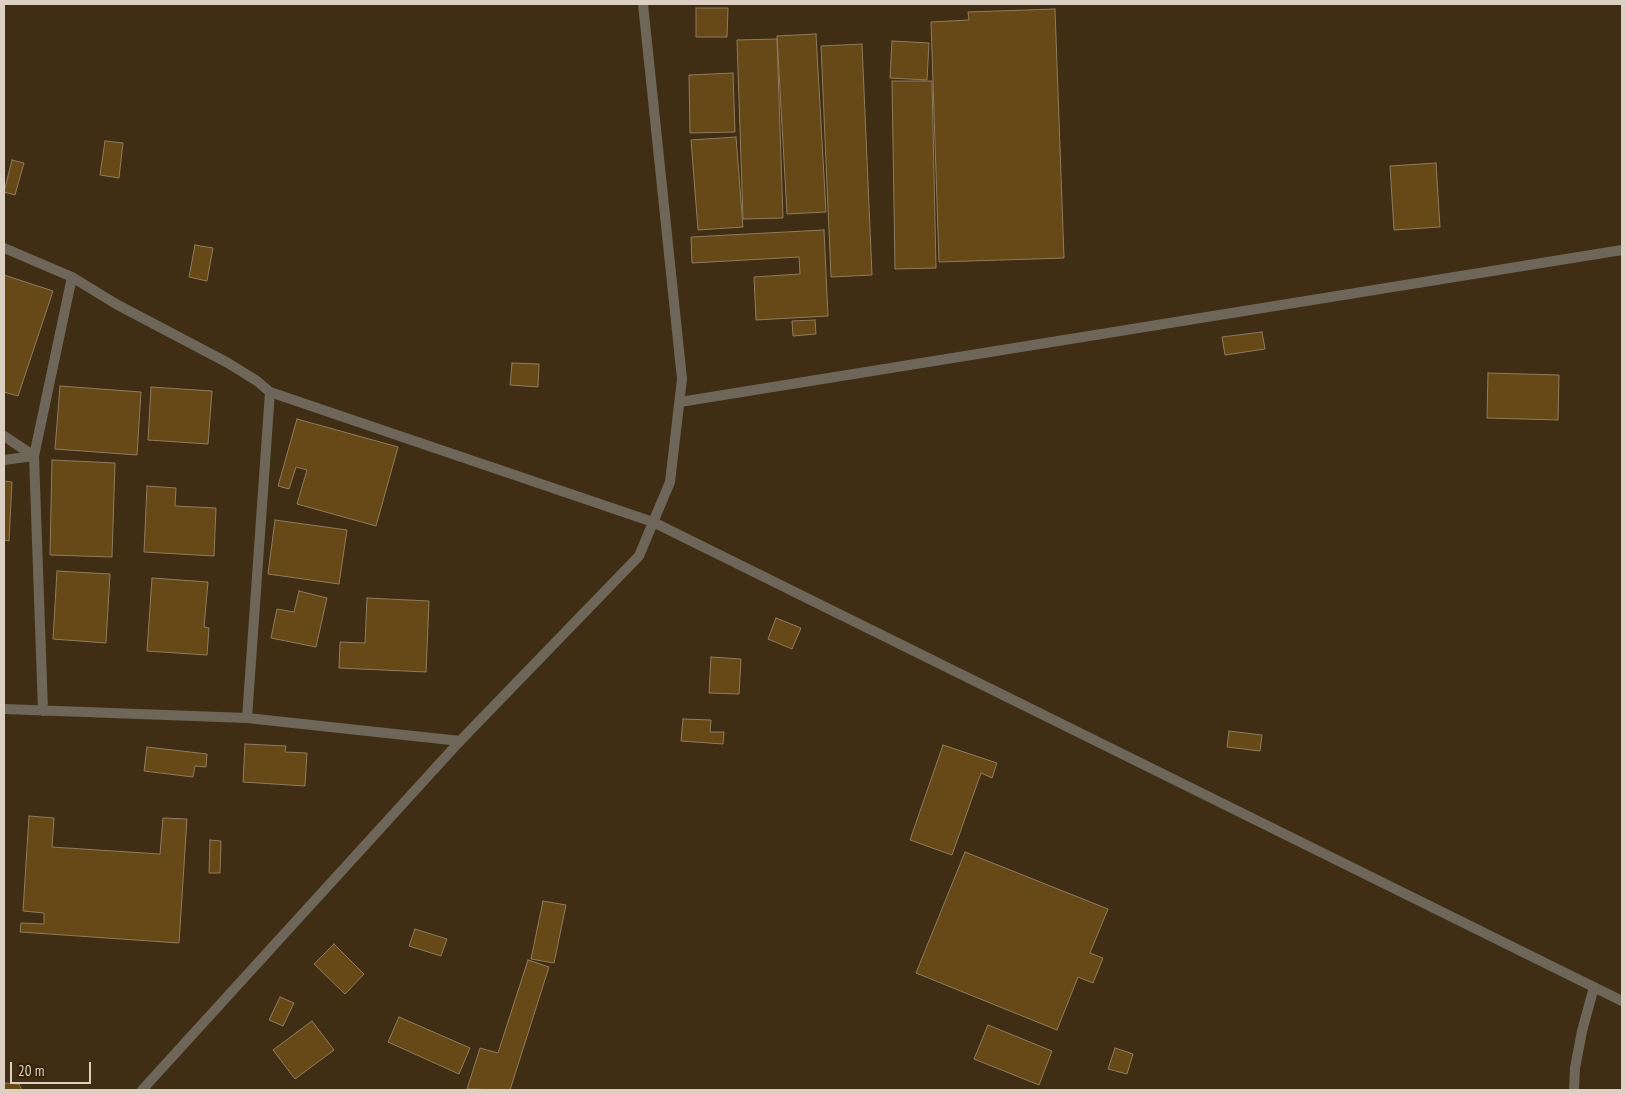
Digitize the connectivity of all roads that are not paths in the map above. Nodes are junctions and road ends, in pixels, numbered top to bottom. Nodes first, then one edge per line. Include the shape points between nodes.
1 (643, 4) edge
2 (4, 248) edge
3 (1622, 250) edge
4 (72, 278) junction
5 (270, 392) junction
6 (680, 402) junction
7 (4, 436) edge
8 (34, 456) junction
9 (4, 460) edge
10 (653, 522) junction
11 (4, 710) edge
12 (43, 711) junction
13 (247, 718) junction
14 (460, 742) junction
15 (1594, 987) junction
16 (1622, 1001) edge
17 (142, 1090) edge
18 (1574, 1090) edge

1 - 6 street via 682,379
2 - 4 street
3 - 6 street
4 - 5 street via 228,363
4 - 8 street
5 - 10 street
5 - 13 street
6 - 10 street via 670,482
7 - 8 street
8 - 9 street
8 - 12 street
10 - 14 street via 639,556
10 - 15 street
11 - 12 street
12 - 13 street
13 - 14 street
14 - 17 street
15 - 16 street
15 - 18 street via 1575,1068

